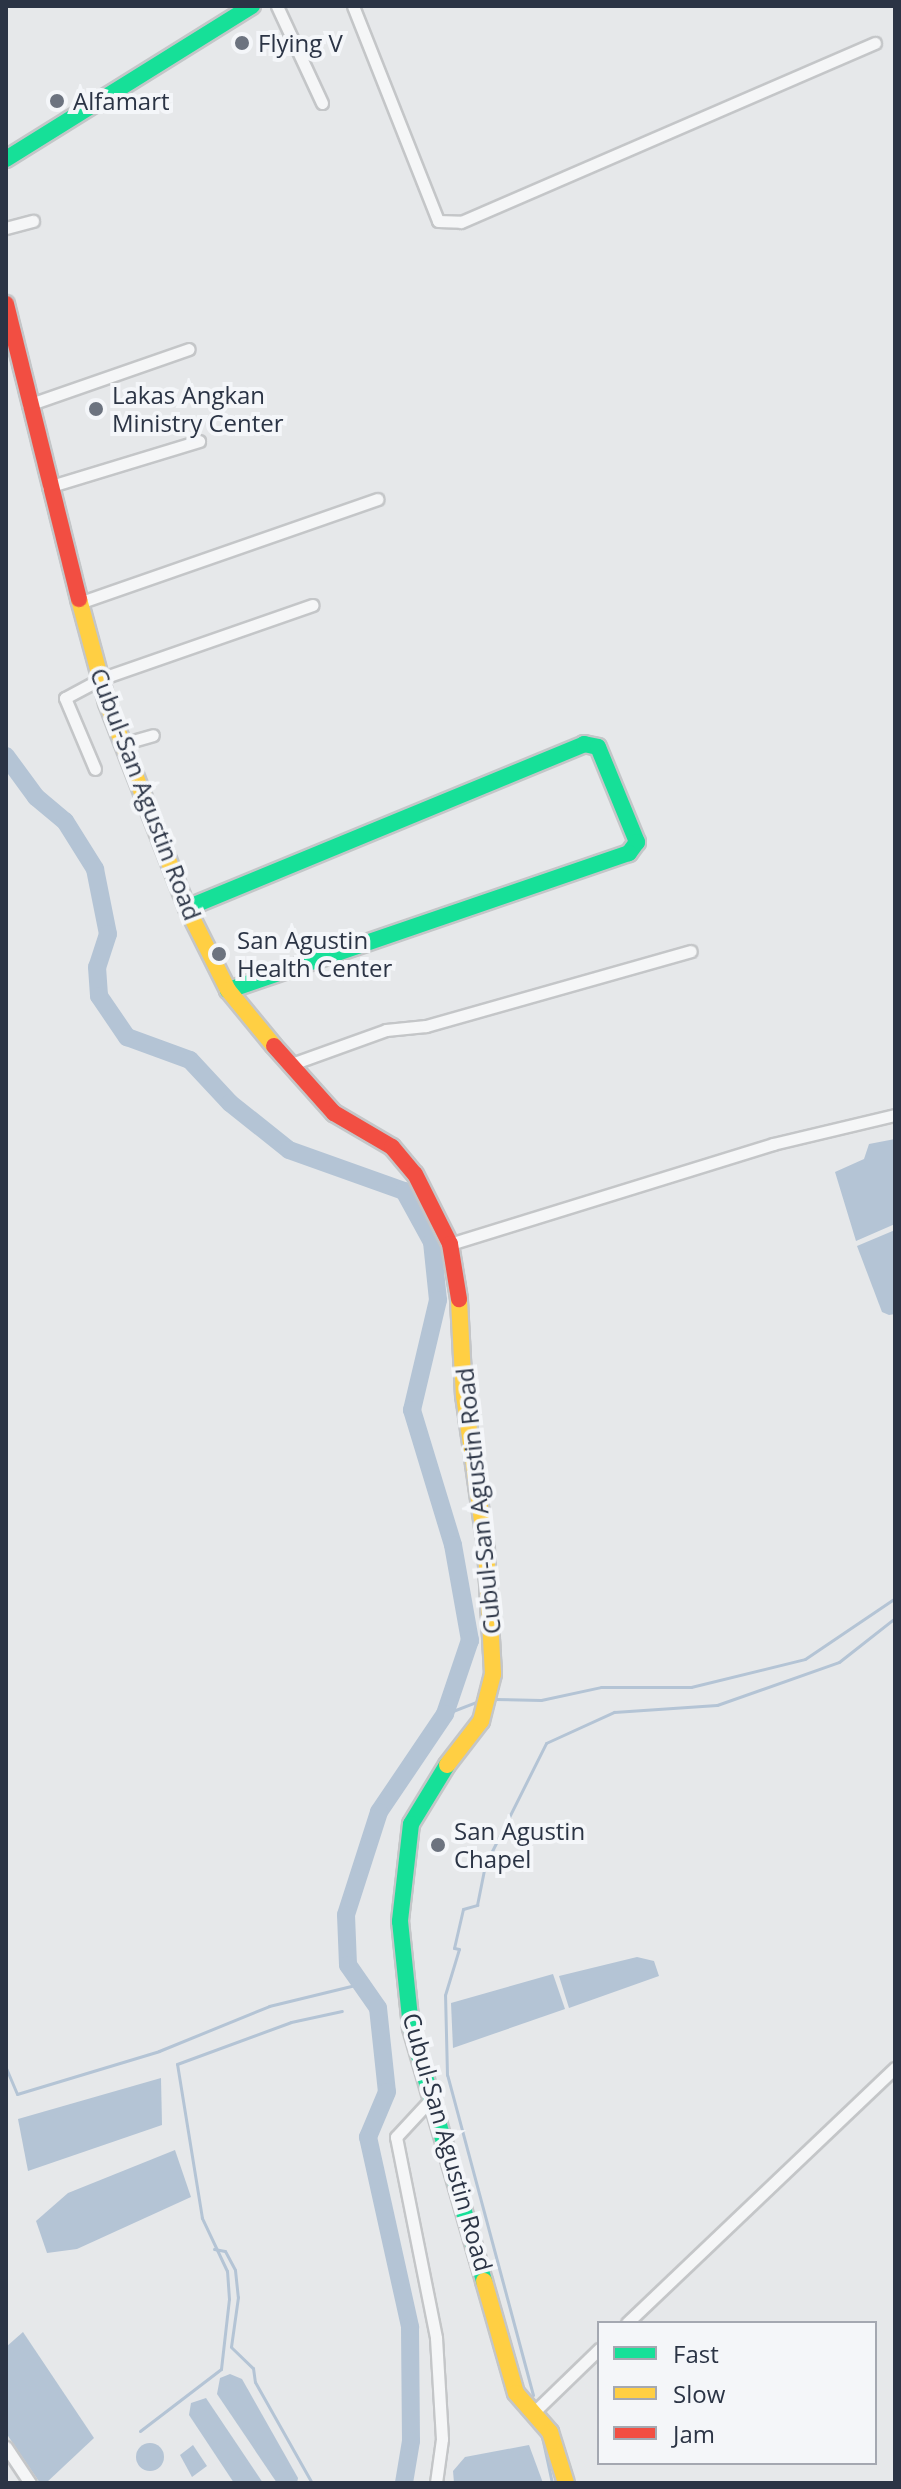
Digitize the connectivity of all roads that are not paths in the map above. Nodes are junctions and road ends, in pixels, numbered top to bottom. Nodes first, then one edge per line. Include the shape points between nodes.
1 (252, 6) edge
2 (277, 6) edge
3 (353, 6) edge
4 (875, 43) dead end
5 (322, 103) dead end
6 (6, 159) edge
7 (33, 221) dead end
8 (6, 228) edge
9 (6, 309) edge
10 (9, 344) edge
11 (189, 349) dead end
12 (28, 405) junction
13 (199, 441) dead end
14 (48, 487) junction
15 (377, 499) dead end
16 (79, 603) junction
17 (312, 605) dead end
18 (100, 679) junction
19 (153, 735) dead end
20 (122, 744) junction
21 (95, 769) dead end
22 (187, 908) junction
23 (691, 951) dead end
24 (228, 990) junction
25 (289, 1065) junction
26 (895, 1115) edge
27 (450, 1244) junction
28 (895, 2068) edge
29 (435, 2095) junction
30 (629, 2321) edge
31 (597, 2351) edge
32 (534, 2412) junction
33 (6, 2447) edge
34 (30, 2483) edge
35 (436, 2483) edge
36 (566, 2483) edge

1 - 6 street
2 - 5 street
3 - 4 street via 438,221 461,222
7 - 8 street
9 - 10 street, Cubul-San Agustin Road
10 - 12 street, Cubul-San Agustin Road
11 - 12 street
12 - 14 street, Cubul-San Agustin Road
13 - 14 street
14 - 16 street, Cubul-San Agustin Road
15 - 16 street
16 - 18 street, Cubul-San Agustin Road
17 - 18 street
18 - 20 street, Cubul-San Agustin Road
18 - 21 street via 65,698
19 - 20 street
20 - 22 street, Cubul-San Agustin Road
22 - 24 street, Cubul-San Agustin Road
22 - 24 street via 584,744 598,747 637,842 629,853
23 - 25 street via 426,1026 386,1030
24 - 25 street, Cubul-San Agustin Road
25 - 27 street, Cubul-San Agustin Road via 334,1113 392,1147 415,1174
26 - 27 street via 773,1144
27 - 29 street, Cubul-San Agustin Road via 464,1326 464,1396 486,1548 493,1674 481,1721 439,1775 408,1838 401,1935 411,2028
28 - 30 street
29 - 32 street, Cubul-San Agustin Road via 516,2393
29 - 35 street via 396,2137 436,2338 442,2439
31 - 32 street
32 - 36 street, Cubul-San Agustin Road via 550,2432
33 - 34 street

